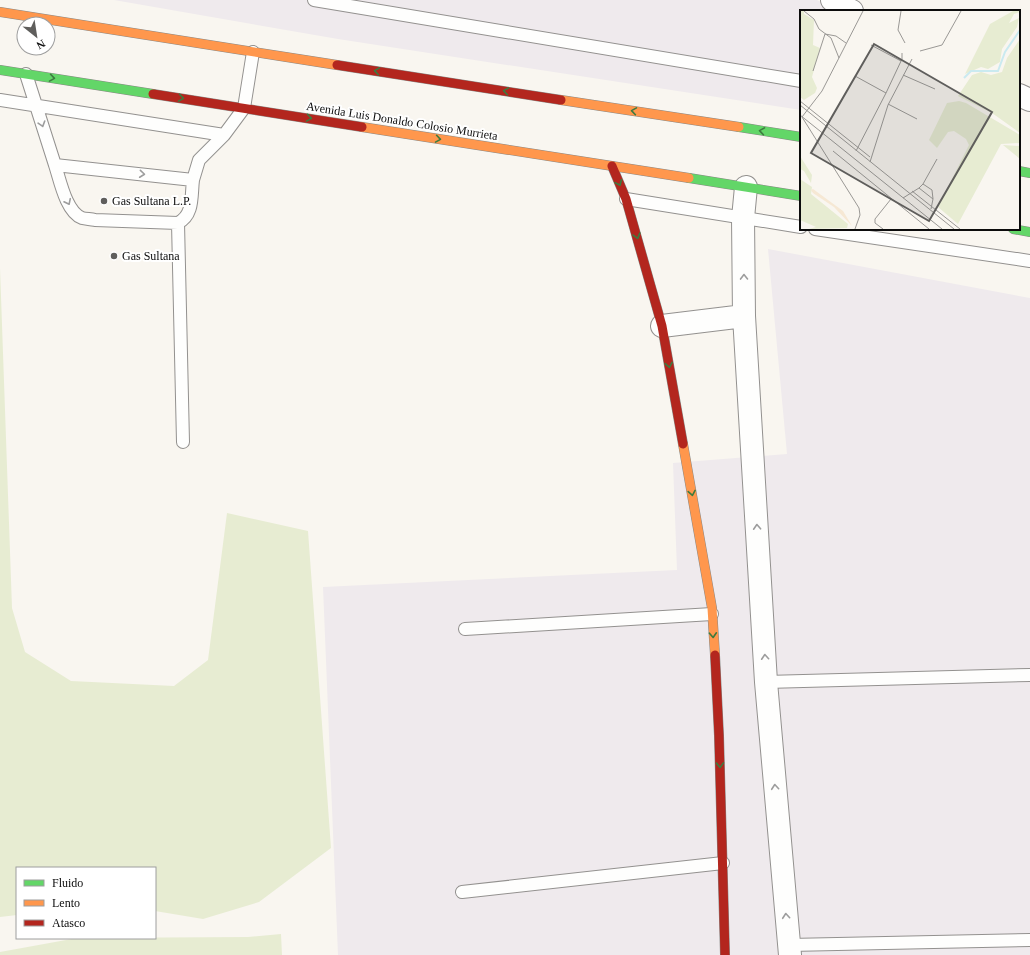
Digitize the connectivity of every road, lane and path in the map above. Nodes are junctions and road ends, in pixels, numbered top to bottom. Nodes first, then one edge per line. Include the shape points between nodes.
1 (314, 0) edge
2 (832, 0) edge
3 (331, 1) edge
4 (850, 10) edge
5 (0, 12) edge
6 (253, 52) junction
7 (0, 70) edge
8 (26, 74) junction
9 (800, 81) edge
10 (1020, 95) edge
11 (0, 100) edge
12 (1030, 100) edge
13 (36, 105) junction
14 (244, 108) junction
15 (224, 135) junction
16 (800, 137) edge
17 (55, 165) junction
18 (612, 166) junction
19 (1020, 171) edge
20 (1030, 173) edge
21 (193, 180) junction
22 (746, 187) junction
23 (800, 196) edge
24 (626, 199) junction
25 (743, 218) junction
26 (178, 223) junction
27 (800, 227) edge
28 (822, 230) edge
29 (1019, 230) edge
30 (1030, 232) edge
31 (1030, 261) edge
32 (744, 316) junction
33 (662, 326) junction
34 (183, 442) dead end
35 (712, 614) junction
36 (465, 629) dead end
37 (1030, 675) edge
38 (766, 682) junction
39 (723, 863) junction
40 (462, 892) dead end
41 (1030, 940) edge
42 (789, 950) edge
43 (725, 955) edge

1 - 3 lane
2 - 4 street
3 - 9 lane
5 - 6 main road
6 - 14 lane
16 -> 6 main road
7 - 8 main road, Avenida Luis Donaldo Colosio Murrieta
8 - 13 lane
8 -> 14 main road, Avenida Luis Donaldo Colosio Murrieta
10 - 12 street
11 - 13 lane
13 - 15 lane
13 -> 17 lane
14 - 15 lane
14 -> 18 main road, Avenida Luis Donaldo Colosio Murrieta
15 - 21 lane via 199,160
17 -> 21 lane
17 -> 26 lane via 66,200 81,218
18 - 22 main road, Avenida Luis Donaldo Colosio Murrieta
18 -> 24 main road
19 - 20 main road
21 - 26 lane via 189,213
22 - 23 main road, Avenida Luis Donaldo Colosio Murrieta
22 - 25 street
24 - 25 lane
24 -> 33 main road
25 - 27 lane
32 -> 25 street
26 - 34 lane
28 - 31 lane
29 - 30 main road
32 - 33 street
38 -> 32 street
33 -> 35 main road
35 - 36 lane
35 -> 39 main road
37 - 38 lane
42 -> 38 street
39 - 40 lane
39 - 43 main road
41 - 42 lane

